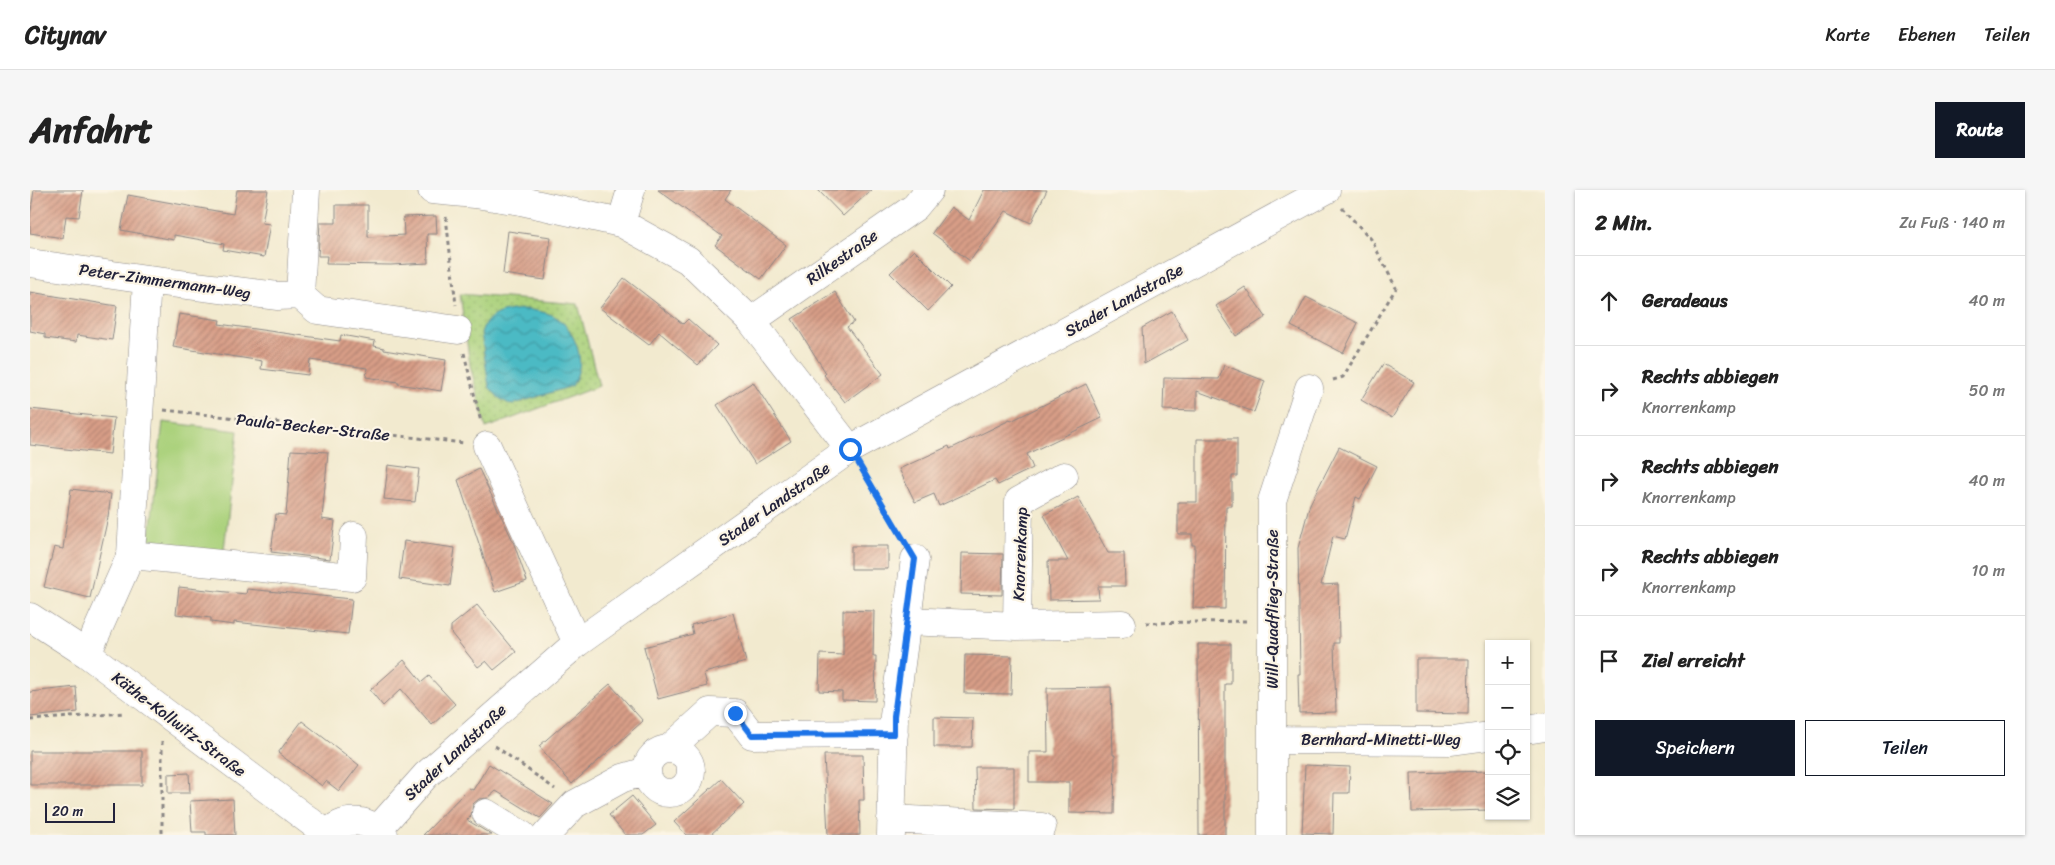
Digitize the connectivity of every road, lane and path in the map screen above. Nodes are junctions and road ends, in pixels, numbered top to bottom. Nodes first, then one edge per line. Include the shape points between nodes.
1 (306, 190) edge
2 (432, 190) edge
3 (444, 190) edge
4 (631, 190) edge
5 (929, 190) edge
6 (1325, 190) edge
7 (621, 223) junction
8 (30, 263) edge
9 (146, 280) junction
10 (300, 295) junction
11 (751, 321) junction
12 (458, 330) junction
13 (1309, 388) joint
14 (139, 407) junction
15 (487, 446) junction
16 (850, 449) junction
17 (1064, 476) dead end
18 (354, 536) dead end
19 (132, 555) junction
20 (915, 559) joint
21 (30, 617) edge
22 (1272, 620) junction
23 (907, 621) junction
24 (1122, 624) joint
25 (1017, 626) junction
26 (577, 644) junction
27 (87, 654) junction
28 (161, 711) junction
29 (30, 720) edge
30 (1545, 727) edge
31 (1530, 729) edge
32 (474, 732) junction
33 (894, 734) junction
34 (1485, 737) edge
35 (1272, 740) junction
36 (669, 749) junction
37 (647, 771) junction
38 (575, 804) junction
39 (486, 813) dead end
40 (1042, 826) dead end
41 (891, 827) edge
42 (381, 832) edge
43 (326, 834) edge
44 (162, 835) edge
45 (522, 835) edge
46 (546, 835) edge
47 (1272, 835) edge

1 - 10 street
2 - 3 street
3 - 7 street via 521,201
3 - 12 path
4 - 7 street
5 - 11 street, Rilkestraße via 915,207
6 - 13 path via 1371,239 1396,288 1343,377
6 - 16 street, Stader Landstraße
7 - 11 street via 688,260
8 - 9 street, Peter-Zimmermann-Weg
9 - 10 street, Peter-Zimmermann-Weg via 278,296
9 - 14 street
10 - 12 street via 317,310
11 - 16 street
12 - 15 path
13 - 22 street, Will-Quadflieg-Straße via 1272,501
14 - 15 path, Paula-Becker-Straße
14 - 19 street
15 - 26 street
16 - 20 path
16 - 26 street, Stader Landstraße
17 - 25 street, Knorrenkamp via 1019,501
18 - 19 street via 352,577
19 - 27 street
20 - 23 street
21 - 27 street, Käthe-Kollwitz-Straße
22 - 24 path
22 - 35 street, Will-Quadflieg-Straße
23 - 25 street
23 - 33 street
24 - 25 street
26 - 32 street, Stader Landstraße
27 - 28 street, Käthe-Kollwitz-Straße
28 - 29 path
28 - 43 street, Käthe-Kollwitz-Straße
28 - 44 path
30 - 31 street
32 - 38 path
32 - 42 street, Stader Landstraße via 426,775
33 - 36 street via 752,735 735,713 710,712
33 - 41 street
34 - 35 street, Bernhard-Minetti-Weg via 1452,741
35 - 47 street, Will-Quadflieg-Straße
36 - 37 street via 656,753
36 - 37 street via 682,754 690,766 691,773 684,786 664,792 652,784
37 - 38 street via 623,778
38 - 46 street
39 - 45 street
40 - 41 street
42 - 43 street via 365,822 351,821

